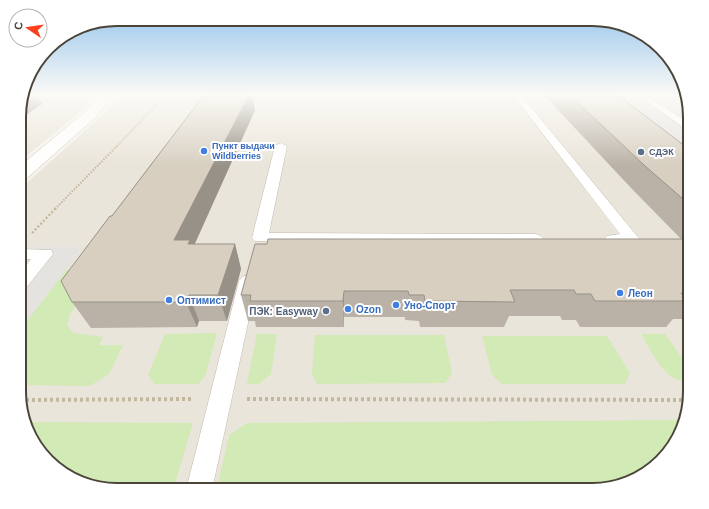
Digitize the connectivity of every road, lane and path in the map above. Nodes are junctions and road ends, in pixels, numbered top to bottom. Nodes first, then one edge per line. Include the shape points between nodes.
1 (86, 119) edge
2 (143, 119) edge
3 (536, 119) edge
4 (281, 146) dead end
5 (26, 170) edge
6 (31, 234) dead end
7 (553, 239) edge
8 (600, 239) edge
9 (256, 253) junction
10 (26, 254) edge
11 (26, 277) edge
12 (220, 399) junction
13 (26, 400) edge
14 (683, 400) edge
15 (202, 483) edge

1 - 5 street
2 - 6 path
3 - 8 lane via 632,239
4 - 9 lane
7 - 9 lane
9 - 12 lane
10 - 11 lane via 45,254
12 - 13 path
12 - 14 path
12 - 15 lane

